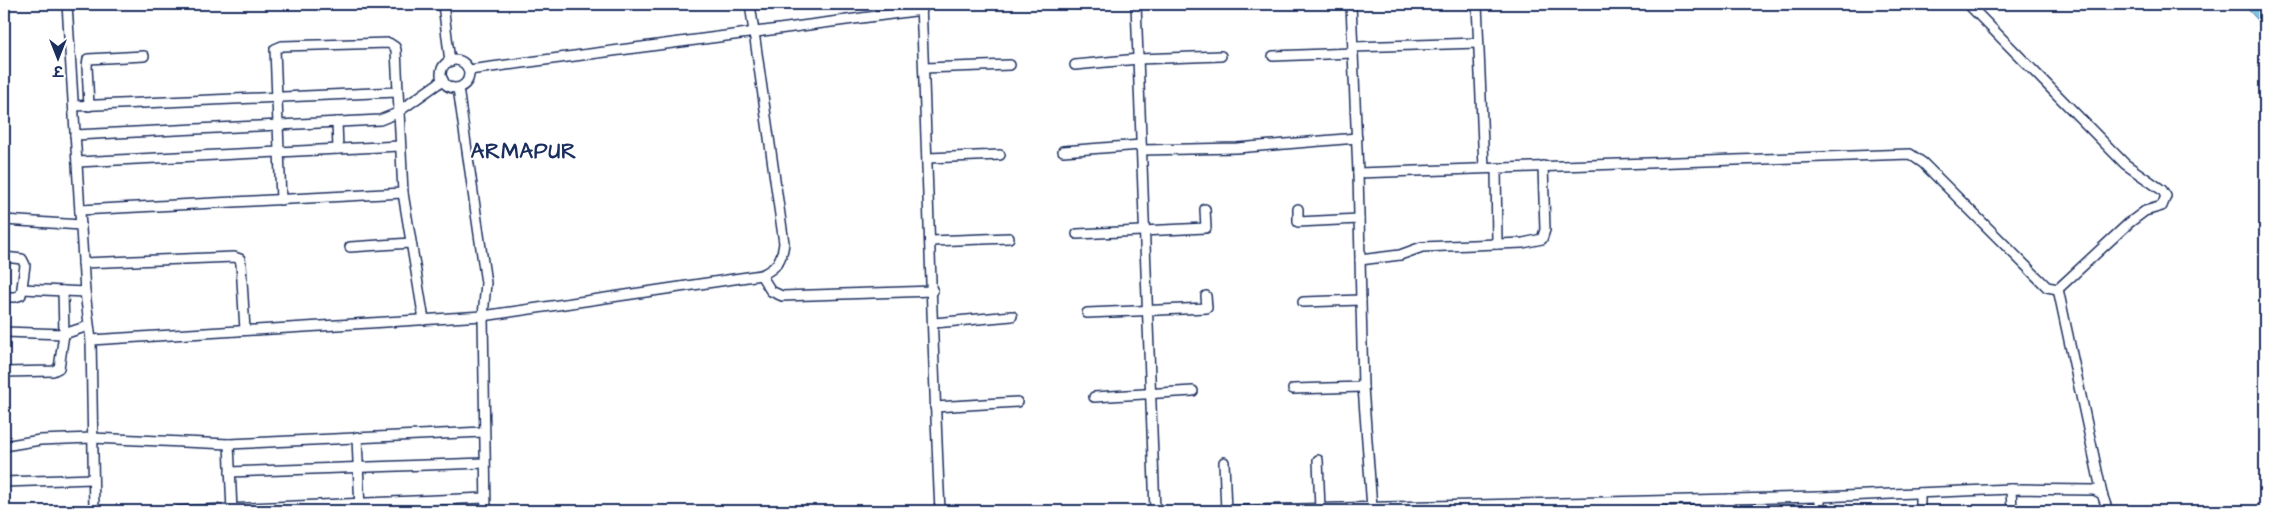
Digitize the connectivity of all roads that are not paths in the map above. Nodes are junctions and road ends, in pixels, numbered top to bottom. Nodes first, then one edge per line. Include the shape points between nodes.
1 (67, 4) edge
2 (443, 4) edge
3 (750, 4) edge
4 (1136, 4) edge
5 (1351, 4) edge
6 (1477, 4) edge
7 (1968, 4) edge
8 (922, 7) edge
9 (754, 32) junction
10 (1478, 43) junction
11 (1353, 50) junction
12 (144, 56) dead end
13 (1221, 56) dead end
14 (1273, 56) dead end
15 (1138, 59) junction
16 (450, 62) junction
17 (1010, 65) dead end
18 (1075, 65) dead end
19 (924, 68) junction
20 (468, 70) junction
21 (443, 80) junction
22 (458, 88) junction
23 (397, 92) junction
24 (277, 97) junction
25 (74, 106) junction
26 (88, 106) junction
27 (398, 112) junction
28 (337, 122) junction
29 (279, 125) junction
30 (75, 134) junction
31 (1357, 138) junction
32 (400, 146) junction
33 (1141, 148) junction
34 (338, 150) junction
35 (1063, 151) dead end
36 (280, 152) junction
37 (1000, 155) dead end
38 (928, 158) junction
39 (77, 162) junction
40 (1543, 166) junction
41 (1484, 168) junction
42 (1496, 168) junction
43 (1358, 173) junction
44 (403, 193) junction
45 (281, 200) junction
46 (1205, 209) dead end
47 (1298, 209) dead end
48 (80, 210) junction
49 (1359, 219) junction
50 (4, 220) edge
51 (81, 225) junction
52 (1145, 231) junction
53 (1077, 234) dead end
54 (1009, 238) dead end
55 (931, 241) junction
56 (411, 244) junction
57 (1497, 244) junction
58 (350, 247) dead end
59 (4, 257) edge
60 (1360, 260) junction
61 (83, 263) junction
62 (761, 275) junction
63 (23, 289) junction
64 (2058, 289) junction
65 (63, 291) junction
66 (933, 291) junction
67 (85, 292) junction
68 (1206, 296) dead end
69 (4, 297) edge
70 (1361, 300) junction
71 (1303, 302) dead end
72 (1148, 311) junction
73 (1087, 313) dead end
74 (483, 316) junction
75 (1012, 316) dead end
76 (424, 320) junction
77 (934, 323) junction
78 (88, 326) junction
79 (246, 330) junction
80 (4, 332) edge
81 (64, 334) junction
82 (90, 340) junction
83 (4, 372) edge
84 (1363, 387) junction
85 (1293, 389) dead end
86 (1193, 391) dead end
87 (1151, 393) junction
88 (1094, 397) dead end
89 (1017, 402) dead end
90 (935, 407) junction
91 (483, 432) junction
92 (357, 437) junction
93 (92, 438) junction
94 (229, 444) junction
95 (4, 446) edge
96 (1318, 460) dead end
97 (1224, 462) dead end
98 (484, 463) junction
99 (358, 468) junction
100 (230, 472) junction
101 (93, 479) junction
102 (4, 482) edge
103 (2011, 490) junction
104 (1920, 493) junction
105 (2102, 494) junction
106 (1820, 497) junction
107 (485, 498) junction
108 (1729, 499) junction
109 (1640, 506) edge
110 (360, 508) edge
111 (1372, 508) junction
112 (1320, 509) junction
113 (1410, 509) edge
114 (232, 510) edge
115 (94, 511) edge
116 (179, 511) edge
117 (486, 511) edge
118 (940, 511) edge
119 (1156, 511) edge
120 (1214, 511) edge
121 (1226, 511) edge
122 (1729, 511) edge
123 (1820, 511) edge
124 (1920, 511) edge
125 (2012, 511) edge
126 (2108, 511) edge

1 - 25 street
2 - 16 street
3 - 9 street
4 - 15 street
5 - 11 street
6 - 10 street
7 - 64 street via 2125,164 2166,196 2162,206 2145,211 2129,223
8 - 9 street
8 - 19 street
9 - 20 street
9 - 62 street via 784,244 782,258 774,269
10 - 11 street
10 - 41 street
11 - 14 street
11 - 31 street
12 - 26 street via 88,58
13 - 15 street
15 - 18 street
15 - 33 street
16 - 20 street via 463,63
16 - 21 street via 444,67
17 - 19 street
19 - 38 street
20 - 22 street via 466,83
21 - 22 street via 449,87
21 - 27 street
22 - 74 street via 486,284
23 - 24 street
23 - 24 street via 396,50 389,44 282,46 275,49
23 - 27 street
24 - 26 street
24 - 29 street
25 - 26 street
25 - 30 street
27 - 28 street via 380,120
27 - 32 street
28 - 29 street
28 - 34 street
29 - 30 street
29 - 36 street
30 - 39 street
31 - 33 street via 1237,148
31 - 43 street
32 - 34 street
32 - 44 street
33 - 35 street
33 - 52 street
34 - 36 street
36 - 39 street
36 - 45 street
37 - 38 street
38 - 55 street
39 - 48 street
40 - 42 street
40 - 57 street via 1544,235 1537,241
40 - 64 street via 1910,154 1923,163 2047,287
41 - 42 street
41 - 43 street
42 - 57 street
43 - 49 street
44 - 45 street
44 - 56 street
45 - 48 street
46 - 52 street via 1206,228
47 - 49 street via 1298,222
48 - 51 street
49 - 60 street
50 - 51 street
51 - 61 street
52 - 53 street
52 - 72 street
54 - 55 street
55 - 66 street
56 - 58 street
56 - 76 street
57 - 60 street via 1422,247 1400,255
59 - 63 street via 24,261
60 - 70 street
61 - 67 street
61 - 79 street via 240,259
62 - 66 street via 772,291 782,296
62 - 74 street
63 - 65 street
63 - 69 street via 18,296
64 - 105 street
65 - 67 street
65 - 81 street
66 - 77 street
67 - 78 street
68 - 72 street via 1207,308
70 - 71 street
70 - 84 street
72 - 73 street
72 - 87 street
74 - 76 street
74 - 91 street
75 - 77 street
76 - 79 street
77 - 90 street
78 - 81 street
78 - 82 street
79 - 82 street
80 - 81 street
81 - 83 street via 60,365 56,370
82 - 93 street
84 - 85 street
84 - 111 street
86 - 87 street
87 - 88 street
87 - 119 street
89 - 90 street
90 - 118 street
91 - 92 street
91 - 98 street
92 - 94 street
92 - 99 street
93 - 94 street
93 - 95 street via 40,440
93 - 101 street
94 - 100 street
96 - 112 street
97 - 121 street
98 - 99 street
98 - 107 street
99 - 100 street
99 - 110 street
100 - 114 street
101 - 102 street
101 - 115 street
103 - 104 street
103 - 105 street via 2094,490
103 - 125 street
104 - 106 street
104 - 124 street
105 - 126 street
106 - 108 street
106 - 123 street
107 - 110 street
107 - 117 street
108 - 109 street
108 - 122 street
109 - 113 street
110 - 114 street
111 - 112 street
111 - 113 street
112 - 121 street
114 - 116 street
120 - 121 street

